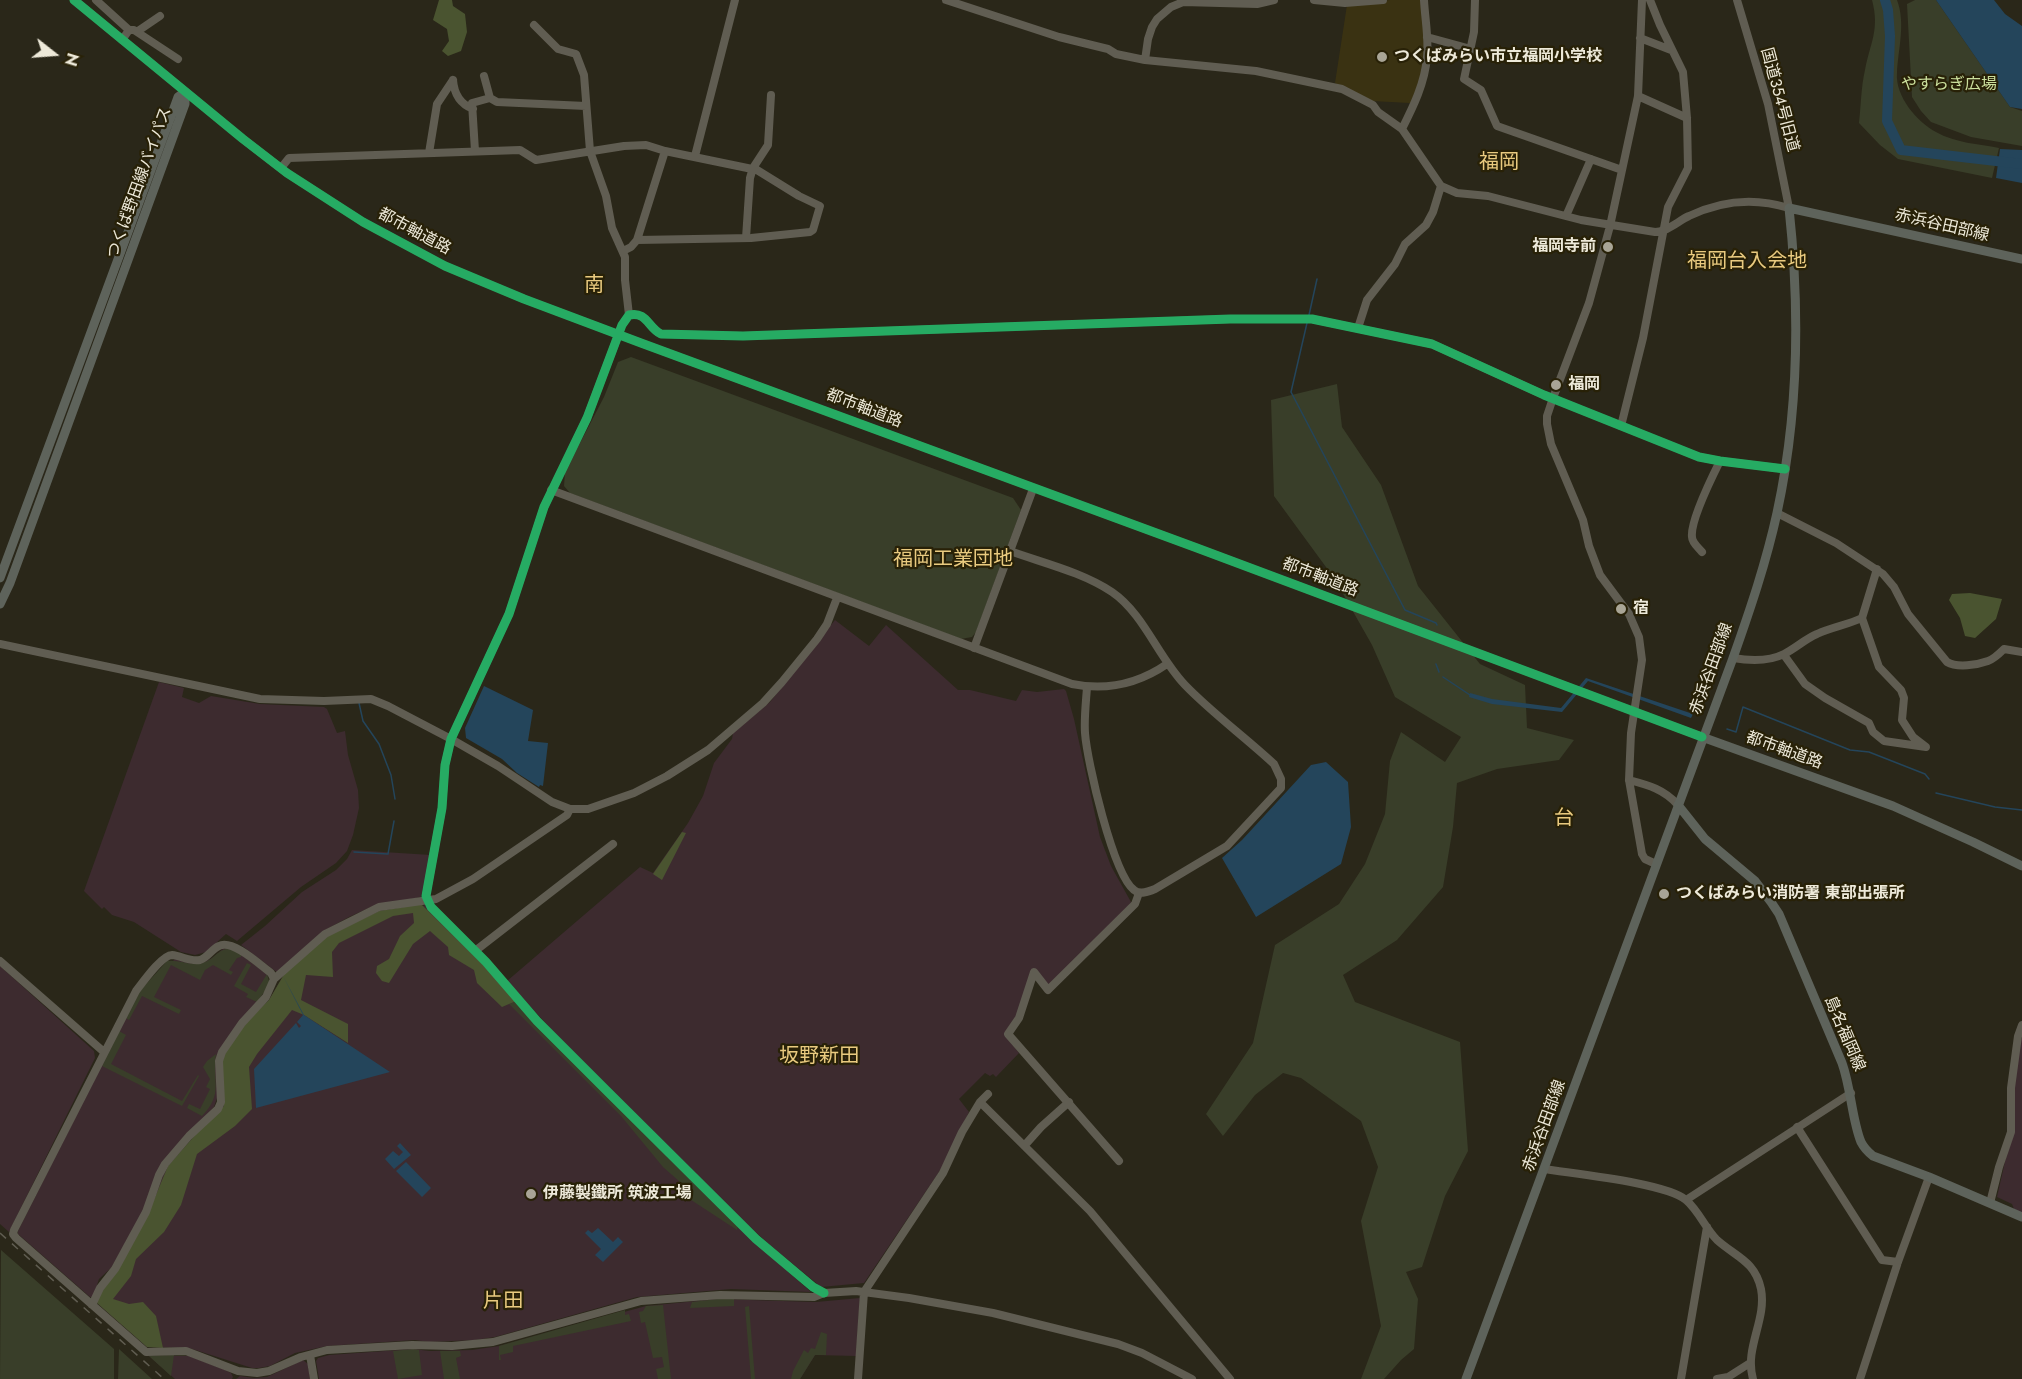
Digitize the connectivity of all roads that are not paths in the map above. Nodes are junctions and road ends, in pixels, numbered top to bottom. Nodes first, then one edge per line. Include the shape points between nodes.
1 (74, 0) edge
2 (96, 0) edge
3 (735, 0) edge
4 (946, 0) edge
5 (1274, 0) edge
6 (1314, 0) edge
7 (1383, 0) edge
8 (1424, 0) edge
9 (1475, 0) edge
10 (1642, 0) edge
11 (1650, 0) edge
12 (1737, 0) edge
13 (160, 15) dead end
14 (534, 25) dead end
15 (133, 31) junction
16 (1427, 37) junction
17 (1640, 38) junction
18 (122, 40) junction
19 (1470, 49) junction
20 (1671, 50) junction
21 (178, 59) dead end
22 (1145, 60) junction
23 (484, 76) dead end
24 (185, 92) junction
25 (771, 95) dead end
26 (1638, 96) junction
27 (490, 98) junction
28 (586, 106) junction
29 (473, 109) junction
30 (1687, 117) junction
31 (1402, 129) junction
32 (475, 151) junction
33 (590, 151) junction
34 (666, 151) junction
35 (429, 153) junction
36 (695, 156) junction
37 (1591, 159) junction
38 (280, 168) junction
39 (753, 168) junction
40 (1622, 170) junction
41 (1441, 186) junction
42 (1789, 208) junction
43 (1566, 216) junction
44 (1611, 226) junction
45 (1662, 232) junction
46 (746, 238) junction
47 (637, 240) junction
48 (622, 251) junction
49 (2022, 259) edge
50 (629, 315) junction
51 (1358, 328) junction
52 (619, 335) junction
53 (1553, 398) junction
54 (1621, 426) junction
55 (1720, 461) junction
56 (1785, 469) junction
57 (1033, 489) junction
58 (551, 490) junction
59 (1777, 513) junction
60 (1010, 551) junction
61 (1702, 552) dead end
62 (1877, 568) junction
63 (0, 578) edge
64 (837, 597) junction
65 (0, 604) edge
66 (1862, 618) junction
67 (0, 644) edge
68 (974, 648) junction
69 (2022, 652) edge
70 (1784, 655) junction
71 (1733, 658) junction
72 (1167, 664) junction
73 (1088, 687) junction
74 (1634, 713) junction
75 (1702, 737) junction
76 (451, 739) junction
77 (1629, 780) junction
78 (1678, 805) junction
79 (570, 809) junction
80 (613, 844) dead end
81 (1656, 864) junction
82 (2022, 866) edge
83 (1139, 892) junction
84 (427, 900) junction
85 (475, 951) junction
86 (0, 961) edge
87 (274, 979) junction
88 (2022, 1025) edge
89 (104, 1052) junction
90 (1851, 1093) junction
91 (988, 1094) dead end
92 (980, 1102) junction
93 (1069, 1102) junction
94 (1797, 1127) junction
95 (1025, 1145) junction
96 (1119, 1161) dead end
97 (1544, 1169) junction
98 (1929, 1177) junction
99 (1686, 1200) junction
100 (1990, 1203) junction
101 (2022, 1217) edge
102 (1707, 1227) junction
103 (1898, 1262) junction
104 (864, 1292) junction
105 (824, 1293) junction
106 (92, 1305) junction
107 (310, 1355) junction
108 (1750, 1363) junction
109 (314, 1379) edge
110 (858, 1379) edge
111 (1192, 1379) edge
112 (1230, 1379) edge
113 (1466, 1379) edge
114 (1681, 1379) edge
115 (1717, 1379) edge
116 (1753, 1379) edge
117 (1860, 1379) edge

1 - 18 street, 都市軸道路
2 - 15 street
3 - 36 street
4 - 22 street
5 - 22 street via 1257,4 1183,2 1170,7 1152,27
6 - 7 street
8 - 16 street
9 - 19 street
10 - 17 street
11 - 20 street
12 - 42 street, 国道354号旧道 via 1768,104
13 - 15 street
14 - 28 street via 558,49 576,54 584,75
15 - 18 street
15 - 21 street
16 - 19 street
16 - 31 street via 1426,66
17 - 20 street
17 - 26 street
18 - 24 street, 都市軸道路
19 - 37 street via 1464,79 1481,90 1497,126
20 - 30 street via 1683,72
22 - 31 street via 1256,71 1333,87 1373,105
23 - 27 street
24 - 38 street, 都市軸道路
24 - 63 main road, つくば野田線バイパス via 178,97
24 - 65 main road, つくば野田線バイパス via 185,104
25 - 39 street via 768,145
26 - 30 street
26 - 40 street
27 - 28 street via 509,103
27 - 29 street via 472,103
28 - 33 street
29 - 32 street
29 - 35 street via 459,99 453,80 436,104
30 - 45 street via 1688,168 1668,207
31 - 41 street
32 - 33 street via 520,150 536,160
32 - 35 street
33 - 34 street via 646,145
33 - 48 street
34 - 36 street
34 - 47 street
35 - 38 street via 289,158
36 - 39 street
37 - 40 street
37 - 43 street
38 - 52 street, 都市軸道路 via 363,222 445,266
39 - 46 street
39 - 46 street via 820,206 813,231
40 - 44 street
41 - 43 street via 1457,193 1488,196
41 - 51 street via 1426,225 1406,244 1367,300
42 - 45 street via 1763,201 1724,203 1689,216
42 - 49 main road, 赤浜谷田部線
42 - 56 main road, 赤浜谷田部線 via 1797,358
43 - 44 street
44 - 45 street
44 - 53 street via 1589,303
45 - 54 street via 1643,338
46 - 47 street
47 - 48 street
48 - 50 street
50 - 51 street via 638,314 654,331 669,335 743,336 1281,318 1312,319
50 - 52 street
51 - 53 street via 1432,344
52 - 57 street, 都市軸道路
52 - 58 street via 592,407
53 - 54 street
53 - 74 street via 1547,416 1551,444 1583,520 1600,575 1629,614 1639,637 1642,660
54 - 55 street via 1699,457
55 - 56 street
55 - 61 street via 1692,531 1692,540
56 - 59 main road, 赤浜谷田部線
57 - 60 street
57 - 74 street, 都市軸道路
58 - 64 street
58 - 76 street via 509,614
59 - 62 street
59 - 71 main road, 赤浜谷田部線
60 - 68 street
60 - 72 street via 1092,581 1113,593 1131,610
62 - 66 street
62 - 69 street via 1918,628 1952,665 1985,662 2004,649
64 - 68 street
64 - 79 street via 817,639 782,682 763,704 708,750 633,793 597,807
66 - 70 street via 1814,635
66 - 70 street via 1880,667 1901,690 1902,720 1926,747 1884,741 1869,723 1805,684
67 - 76 street via 260,699 371,699
68 - 73 street
70 - 71 street via 1766,660
71 - 75 main road, 赤浜谷田部線
72 - 73 street via 1137,681
72 - 83 street via 1206,705 1274,764 1282,783 1279,791 1227,846 1155,889
73 - 83 street via 1087,747 1103,820 1122,870 1131,887
74 - 75 street, 都市軸道路
74 - 77 street
75 - 78 main road, 赤浜谷田部線
75 - 82 main road, 都市軸道路 via 1893,806
76 - 79 street via 552,802
76 - 84 street via 434,858 425,891
77 - 78 street via 1659,789
77 - 81 street via 1642,854
78 - 81 main road, 赤浜谷田部線
78 - 90 main road, 島名福岡線 via 1705,839 1763,890 1779,914
79 - 84 street via 567,815 473,879
80 - 85 street
81 - 97 main road, 赤浜谷田部線
83 - 93 street via 1135,904 1048,990 1034,972 1019,1018 1008,1034
84 - 85 street
84 - 87 street via 378,907 359,915 325,934
85 - 105 street via 549,1033 756,1239
86 - 89 street
87 - 89 street via 272,973 226,944 201,960 167,956 136,991
87 - 106 street via 266,997 222,1052 218,1108 165,1164 146,1212
88 - 100 street via 2011,1088 2011,1132
89 - 106 street via 13,1234
90 - 94 street
90 - 98 main road, 島名福岡線 via 1861,1141 1867,1150
91 - 92 street
92 - 95 street
92 - 104 street via 943,1173
93 - 95 street
93 - 96 street
94 - 99 street
94 - 103 street via 1882,1260
95 - 112 street via 1090,1211
97 - 99 street via 1664,1188
97 - 113 main road, 赤浜谷田部線
98 - 100 main road, 島名福岡線
98 - 103 street
99 - 102 street
100 - 101 main road, 島名福岡線
102 - 108 street via 1751,1267 1761,1290
102 - 114 street
103 - 117 street
104 - 105 street
104 - 110 street
104 - 111 street via 981,1311 1118,1344
105 - 107 street via 814,1297 720,1295 640,1301 479,1345 327,1350
106 - 107 street via 146,1352 186,1351 238,1371 257,1373
107 - 109 street
108 - 115 street
108 - 116 street

